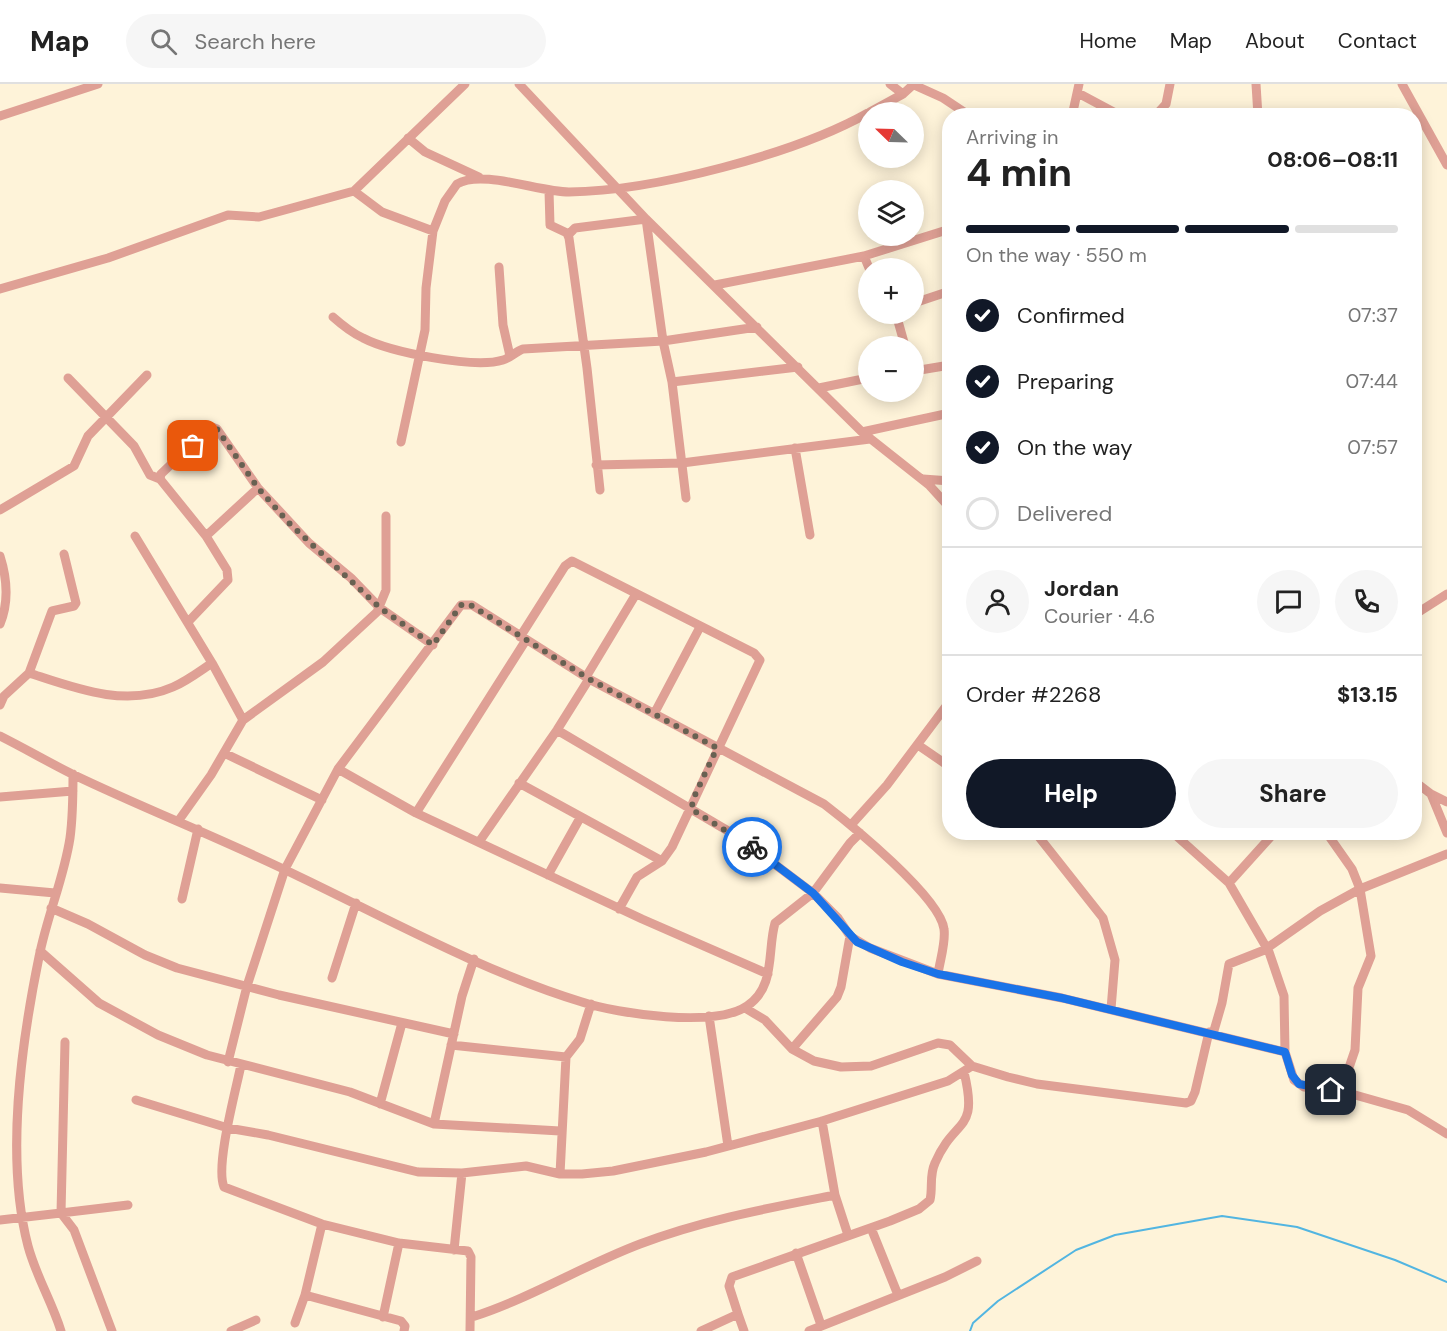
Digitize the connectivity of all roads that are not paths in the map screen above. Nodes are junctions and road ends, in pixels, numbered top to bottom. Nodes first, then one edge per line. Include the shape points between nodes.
1 (98, 84) edge
2 (465, 84) edge
3 (519, 84) edge
4 (890, 84) edge
5 (914, 84) edge
6 (1170, 84) edge
7 (1256, 84) edge
8 (1402, 84) edge
9 (1079, 89) edge
10 (903, 94) junction
11 (889, 102) edge
12 (958, 108) edge
13 (1074, 108) edge
14 (1109, 108) edge
15 (1162, 108) edge
16 (1258, 108) edge
17 (1415, 108) edge
18 (0, 116) edge
19 (858, 119) edge
20 (1422, 120) edge
21 (408, 138) junction
22 (1447, 165) edge
23 (481, 178) junction
24 (614, 188) junction
25 (354, 190) junction
26 (549, 191) junction
27 (646, 219) junction
28 (433, 231) junction
29 (942, 232) edge
30 (568, 235) junction
31 (864, 256) joint
32 (499, 267) dead end
33 (715, 285) junction
34 (0, 289) edge
35 (942, 294) edge
36 (924, 300) edge
37 (333, 317) dead end
38 (757, 327) junction
39 (663, 341) junction
40 (584, 346) junction
41 (420, 356) junction
42 (510, 356) junction
43 (942, 366) edge
44 (798, 367) junction
45 (924, 369) edge
46 (147, 375) dead end
47 (68, 378) dead end
48 (858, 380) edge
49 (672, 382) junction
50 (819, 387) junction
51 (942, 415) edge
52 (107, 416) junction
53 (862, 432) junction
54 (870, 439) junction
55 (402, 442) dead end
56 (795, 448) junction
57 (682, 463) junction
58 (596, 465) junction
59 (920, 478) junction
60 (160, 479) junction
61 (942, 480) edge
62 (258, 488) junction
63 (600, 490) dead end
64 (686, 498) dead end
65 (942, 500) edge
66 (0, 510) edge
67 (386, 516) dead end
68 (810, 535) dead end
69 (135, 536) dead end
70 (206, 536) junction
71 (64, 555) dead end
72 (0, 556) edge
73 (636, 594) junction
74 (1447, 594) edge
75 (380, 608) junction
76 (1422, 610) edge
77 (2, 613) edge
78 (188, 622) junction
79 (0, 624) edge
80 (700, 627) junction
81 (523, 638) junction
82 (433, 645) junction
83 (212, 663) junction
84 (29, 673) junction
85 (588, 678) junction
86 (0, 705) edge
87 (942, 712) edge
88 (654, 714) junction
89 (243, 720) junction
90 (557, 730) junction
91 (0, 736) edge
92 (918, 745) junction
93 (717, 748) junction
94 (224, 753) junction
95 (942, 761) edge
96 (338, 769) junction
97 (73, 774) junction
98 (519, 783) junction
99 (1422, 787) edge
100 (73, 791) junction
101 (1431, 794) junction
102 (0, 797) edge
103 (322, 800) junction
104 (1447, 802) edge
105 (691, 809) junction
106 (416, 813) junction
107 (580, 818) junction
108 (179, 820) junction
109 (851, 825) junction
110 (198, 829) junction
111 (1447, 833) edge
112 (860, 834) junction
113 (1041, 840) edge
114 (1181, 840) edge
115 (1268, 840) edge
116 (1332, 840) edge
117 (479, 842) junction
118 (1447, 854) edge
119 (662, 861) junction
120 (285, 869) junction
121 (548, 875) junction
122 (1229, 883) junction
123 (0, 888) edge
124 (1360, 889) junction
125 (55, 893) junction
126 (813, 893) junction
127 (182, 898) dead end
128 (356, 903) junction
129 (51, 908) junction
130 (619, 909) junction
131 (850, 936) junction
132 (1267, 948) junction
133 (40, 951) junction
134 (474, 959) junction
135 (768, 974) junction
136 (938, 974) junction
137 (332, 978) dead end
138 (247, 986) junction
139 (591, 1004) junction
140 (745, 1008) junction
141 (1111, 1009) junction
142 (709, 1016) junction
143 (402, 1023) junction
144 (1211, 1033) junction
145 (454, 1034) junction
146 (65, 1042) dead end
147 (452, 1045) junction
148 (792, 1049) junction
149 (1285, 1052) junction
150 (566, 1057) junction
151 (228, 1062) junction
152 (241, 1065) junction
153 (968, 1069) junction
154 (1341, 1091) junction
155 (136, 1100) dead end
156 (380, 1104) junction
157 (822, 1121) junction
158 (434, 1124) junction
159 (1447, 1124) edge
160 (228, 1128) junction
161 (1437, 1129) junction
162 (560, 1131) junction
163 (1447, 1134) edge
164 (728, 1146) junction
165 (462, 1173) junction
166 (560, 1174) junction
167 (835, 1195) junction
168 (128, 1205) dead end
169 (61, 1213) junction
170 (22, 1219) junction
171 (0, 1220) edge
172 (322, 1224) junction
173 (871, 1228) junction
174 (848, 1235) junction
175 (399, 1243) junction
176 (454, 1250) junction
177 (796, 1253) junction
178 (977, 1261) dead end
179 (306, 1295) junction
180 (898, 1295) junction
181 (738, 1314) junction
182 (383, 1317) junction
183 (472, 1317) junction
184 (256, 1320) dead end
185 (294, 1323) dead end
186 (821, 1325) junction
187 (61, 1331) edge
188 (112, 1331) edge
189 (231, 1331) edge
190 (404, 1331) edge
191 (470, 1331) edge
192 (701, 1331) edge
193 (744, 1331) edge
194 (809, 1331) edge

1 - 18 street
2 - 21 street
3 - 24 street
4 - 10 street
5 - 10 street
5 - 12 street
6 - 15 street
7 - 16 street
8 - 17 street
9 - 13 street
9 - 14 street
10 - 11 street
19 - 24 street via 730,165
20 - 22 street
21 - 23 street via 431,155
21 - 25 street
23 - 26 street
23 - 28 street via 457,184
24 - 26 street
24 - 27 street
25 - 28 street via 382,212
25 - 34 street via 259,217 228,215 108,258
26 - 30 street via 550,225
27 - 30 street via 575,228
27 - 33 street
27 - 39 street
28 - 41 street
29 - 31 street
30 - 40 street
31 - 33 street
32 - 42 street via 503,325
33 - 38 street
35 - 36 street
37 - 41 street via 364,339
38 - 39 street
38 - 44 street
39 - 40 street
39 - 49 street
40 - 42 street via 523,349
40 - 58 street
41 - 42 street via 493,361
41 - 55 street
43 - 45 street
44 - 49 street
44 - 50 street
46 - 52 street
47 - 52 street
48 - 50 street
49 - 57 street
50 - 53 street
51 - 53 street
52 - 60 street via 134,446 150,475
52 - 66 street via 82,444 74,466
53 - 54 street
54 - 56 street
54 - 59 street
56 - 57 street
56 - 68 street
57 - 58 street
57 - 64 street
58 - 63 street
59 - 61 street
59 - 65 street
60 - 62 street via 215,427
60 - 70 street
62 - 70 street
62 - 75 street via 303,537
67 - 75 street via 386,590
69 - 78 street
70 - 78 street via 227,570 228,580
71 - 84 street via 76,603 51,613
72 - 77 street via 5,572
73 - 80 street
73 - 81 street via 570,562
73 - 85 street
74 - 76 street
75 - 82 street
75 - 89 street via 323,662
77 - 79 street
78 - 83 street
80 - 88 street
80 - 93 street via 754,653 760,660
81 - 82 street via 466,604 461,605
81 - 85 street
81 - 106 street
82 - 96 street
83 - 84 street via 175,687 126,697 96,693
83 - 89 street
84 - 86 street via 4,696
85 - 88 street
85 - 90 street
87 - 92 street
88 - 93 street
89 - 94 street
90 - 98 street
90 - 105 street
91 - 97 street
92 - 95 street
92 - 109 street
93 - 105 street
93 - 109 street via 824,804
94 - 103 street
94 - 108 street
96 - 103 street
96 - 106 street
97 - 100 street
97 - 108 street
98 - 107 street
98 - 117 street
99 - 101 street
100 - 102 street
100 - 125 street via 70,839
101 - 104 street
101 - 111 street
103 - 120 street
105 - 119 street
105 - 126 street via 740,838
106 - 117 street
107 - 119 street
107 - 121 street
108 - 110 street
109 - 112 street
110 - 120 street
110 - 127 street
112 - 126 street
112 - 136 street via 907,878 939,916 944,928
113 - 141 street via 1103,918 1115,960
114 - 122 street
115 - 122 street
116 - 124 street via 1352,869
117 - 121 street
118 - 124 street
119 - 130 street via 637,877
120 - 128 street
120 - 138 street
121 - 130 street
122 - 132 street
123 - 125 street
124 - 132 street
124 - 154 street via 1371,956 1358,988 1353,1063
125 - 129 street
126 - 131 street
126 - 135 street via 775,923
128 - 134 street
128 - 137 street
129 - 133 street
129 - 138 street via 177,968
130 - 135 street
131 - 136 street via 870,948
131 - 148 street via 837,997
132 - 144 street via 1229,964 1222,1003
132 - 149 street via 1284,996
133 - 151 street via 81,989 121,1016
133 - 170 street via 20,1071
134 - 139 street
134 - 145 street
135 - 140 street via 757,998
136 - 141 street
138 - 143 street
138 - 151 street
139 - 142 street via 657,1017
139 - 150 street via 580,1039
140 - 142 street
140 - 148 street via 765,1020
141 - 144 street
142 - 164 street
143 - 145 street
143 - 156 street
144 - 149 street
144 - 153 street via 1195,1092 1188,1103 1037,1084
145 - 147 street
146 - 169 street
147 - 150 street
147 - 158 street
148 - 153 street via 814,1061 841,1067 871,1066 938,1042 950,1045
149 - 154 street via 1299,1084
150 - 162 street
151 - 152 street
152 - 156 street via 350,1092
152 - 160 street
153 - 157 street via 894,1100
153 - 173 street via 968,1117 948,1138 934,1166 930,1200 919,1209
154 - 161 street via 1408,1110
155 - 160 street
156 - 158 street
157 - 164 street
157 - 167 street
158 - 162 street
159 - 161 street
160 - 165 street via 418,1172
160 - 172 street via 224,1187
161 - 163 street
162 - 166 street
164 - 166 street via 613,1171
165 - 166 street via 526,1167
165 - 176 street
167 - 174 street
167 - 183 street via 686,1228 638,1245 512,1304
168 - 169 street
169 - 170 street
169 - 188 street via 74,1230
170 - 171 street
170 - 187 street via 34,1264
172 - 175 street
172 - 179 street
173 - 174 street
173 - 180 street
174 - 177 street
175 - 176 street
175 - 182 street
176 - 183 street via 468,1251 471,1257
177 - 181 street via 732,1277 729,1286
177 - 186 street
178 - 180 street
179 - 182 street
179 - 185 street
180 - 186 street
181 - 192 street
181 - 193 street
182 - 190 street via 401,1321
183 - 191 street
184 - 189 street
186 - 194 street

